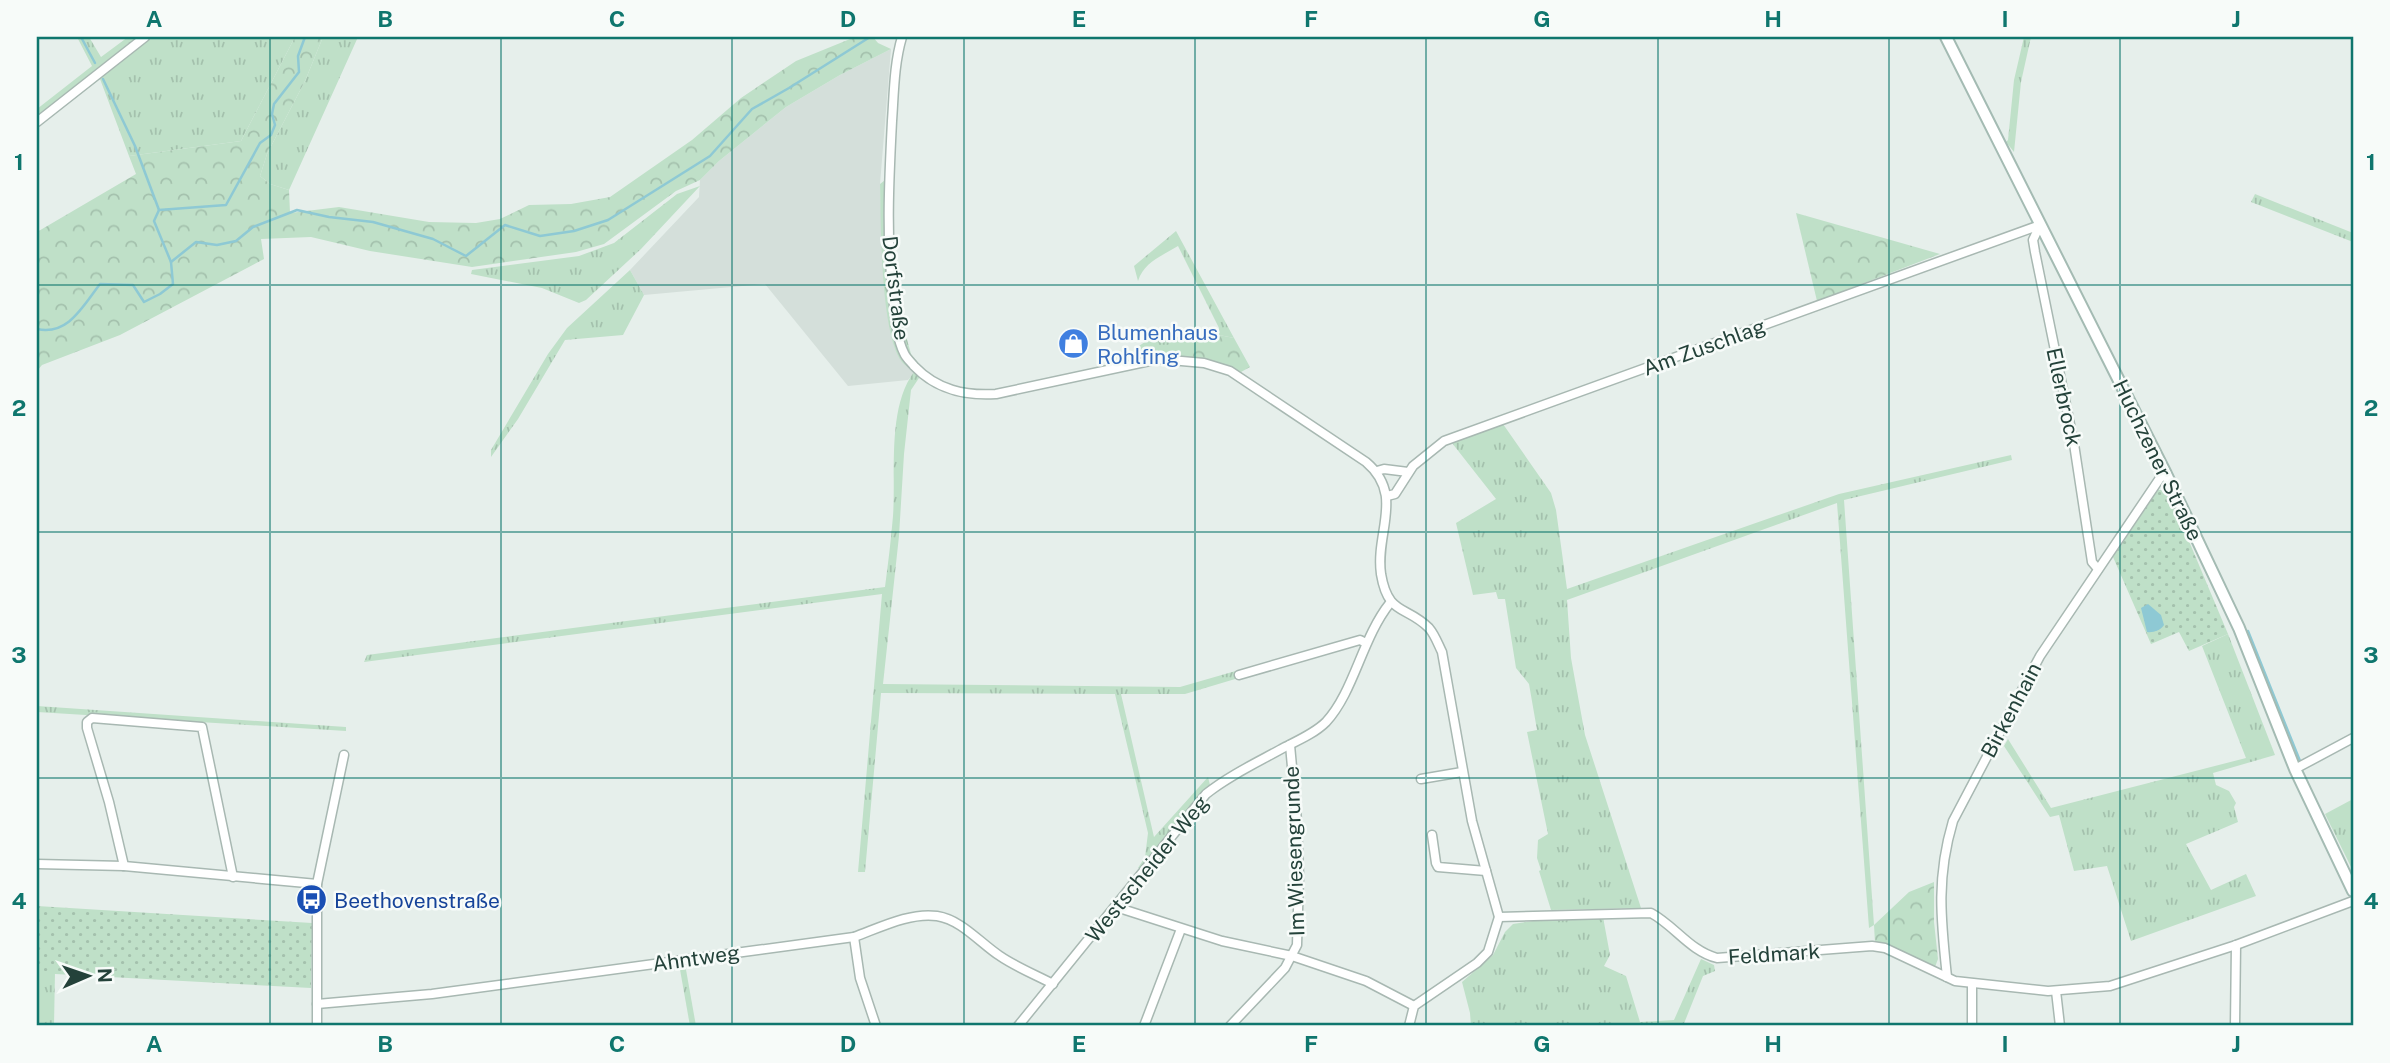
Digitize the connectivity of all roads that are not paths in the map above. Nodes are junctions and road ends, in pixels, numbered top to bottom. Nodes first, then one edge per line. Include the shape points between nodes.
1 (145, 37) edge
2 (902, 37) edge
3 (1946, 37) edge
4 (37, 122) edge
5 (2040, 225) junction
6 (1377, 471) junction
7 (1408, 472) junction
8 (2166, 474) junction
9 (1387, 496) junction
10 (2098, 569) junction
11 (1390, 603) junction
12 (1366, 643) junction
13 (1239, 675) dead end
14 (2353, 738) edge
15 (1290, 745) junction
16 (344, 755) dead end
17 (2295, 769) junction
18 (1462, 772) junction
19 (1422, 779) dead end
20 (1432, 835) dead end
21 (37, 863) edge
22 (124, 866) junction
23 (1486, 871) junction
24 (233, 877) junction
25 (317, 884) junction
26 (2353, 891) edge
27 (2353, 901) edge
28 (1116, 907) junction
29 (1499, 917) junction
30 (1181, 929) junction
31 (854, 937) junction
32 (2236, 945) junction
33 (1292, 956) junction
34 (1947, 977) junction
35 (1972, 984) junction
36 (1053, 985) junction
37 (2056, 990) junction
38 (317, 1004) junction
39 (1414, 1006) junction
40 (317, 1026) edge
41 (876, 1026) edge
42 (1018, 1026) edge
43 (1144, 1026) edge
44 (1230, 1026) edge
45 (1409, 1026) edge
46 (1972, 1026) edge
47 (2060, 1026) edge
48 (2235, 1026) edge

1 - 4 street
2 - 6 street, Dorfstraße via 889,167 888,259 899,338 905,355 920,372 945,388 975,395 1159,359 1204,363 1230,371
3 - 5 main road, Huchzener Straße
5 - 7 street, Am Zuschlag via 1464,433 1444,441
5 - 8 main road, Huchzener Straße
5 - 10 street, Ellerbrock via 2033,240 2035,252 2074,444 2092,562
6 - 7 street
6 - 9 street
7 - 9 street, Am Zuschlag via 1395,494
8 - 10 street, Birkenhain
8 - 17 main road, Huchzener Straße via 2239,628
9 - 11 street via 1380,555
10 - 34 street, Birkenhain via 2039,656 1953,821 1940,885
11 - 12 street, Westscheider Weg
11 - 18 street via 1436,638
12 - 13 street via 1360,640
12 - 15 street, Westscheider Weg via 1337,708 1325,723
14 - 17 street
15 - 28 street, Westscheider Weg via 1206,794
15 - 33 street, Im Wiesengrunde via 1299,876 1297,945
16 - 25 street
17 - 26 main road, Huchzener Straße
18 - 19 street
18 - 23 street
20 - 23 street via 1438,867
21 - 22 street
22 - 24 street
22 - 24 street via 87,729 92,718 202,727
23 - 29 street
24 - 25 street
25 - 38 street
27 - 32 street, Feldmark
28 - 30 street
28 - 36 street, Westscheider Weg
29 - 34 street, Feldmark via 1651,914 1665,920 1696,949 1717,958 1872,946
29 - 39 street via 1483,958
30 - 33 street
30 - 43 street
31 - 36 street, Ahntweg via 905,920 937,916 953,921 1001,957
31 - 38 street, Ahntweg via 432,994
31 - 41 street via 860,978
32 - 37 street, Feldmark via 2110,986
32 - 48 street
33 - 39 street via 1366,981
33 - 44 street
34 - 35 street, Feldmark
35 - 37 street, Feldmark
35 - 46 street
36 - 42 street, Westscheider Weg
37 - 47 street
38 - 40 street
39 - 45 street

